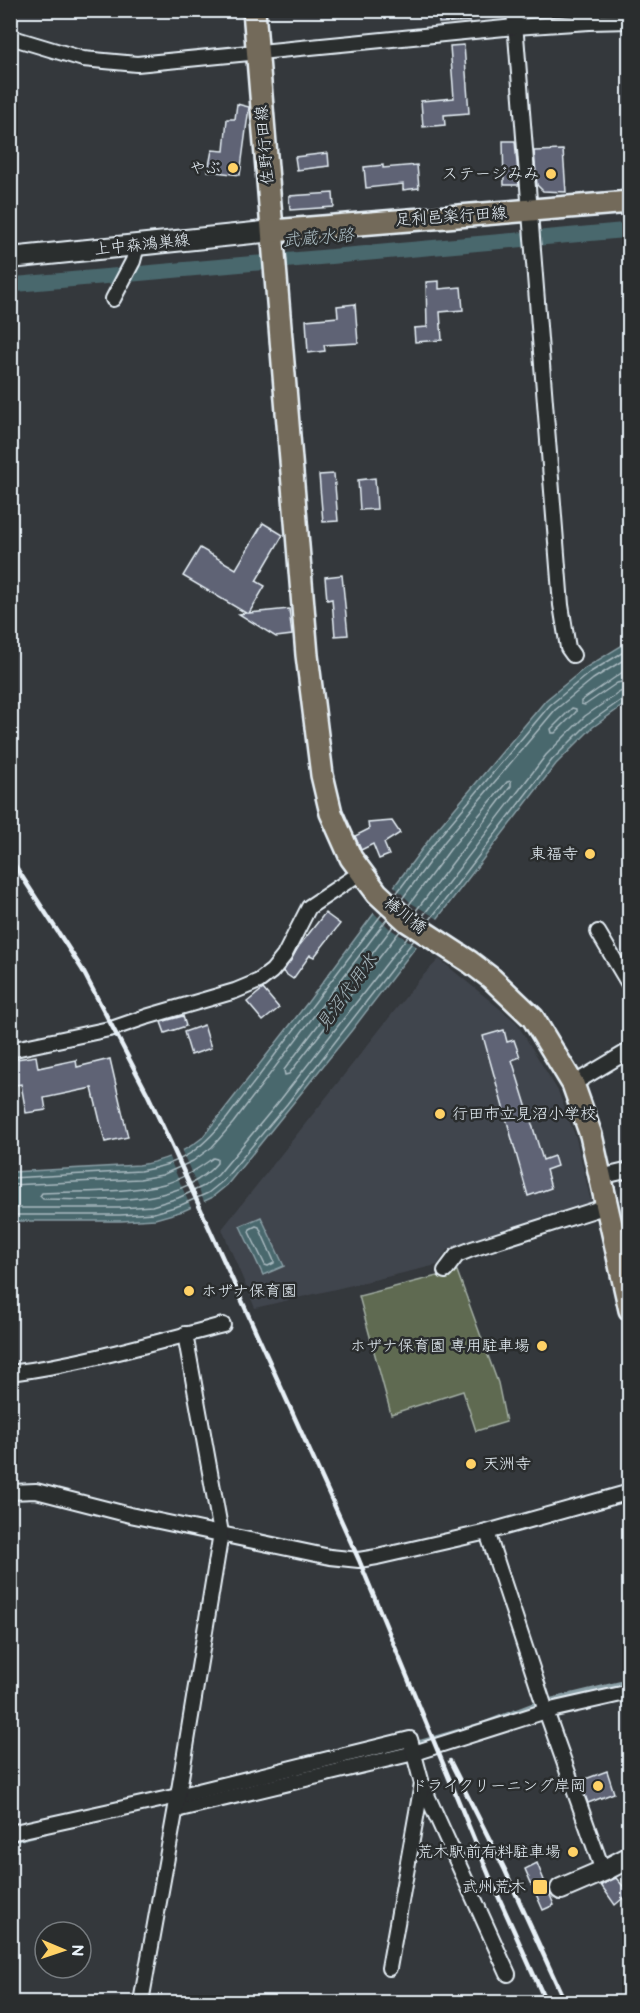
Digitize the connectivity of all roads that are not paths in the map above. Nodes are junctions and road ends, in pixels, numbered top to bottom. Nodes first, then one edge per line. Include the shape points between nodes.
1 (254, 10) edge
2 (514, 10) edge
3 (630, 21) edge
4 (515, 27) junction
5 (10, 37) edge
6 (258, 53) junction
7 (630, 202) edge
8 (531, 217) junction
9 (273, 231) junction
10 (136, 252) junction
11 (10, 258) edge
12 (114, 297) dead end
13 (573, 655) dead end
14 (360, 873) junction
15 (598, 932) dead end
16 (630, 986) edge
17 (10, 1050) edge
18 (630, 1050) edge
19 (573, 1084) junction
20 (630, 1170) edge
21 (600, 1178) junction
22 (607, 1206) junction
23 (445, 1271) dead end
24 (629, 1302) edge
25 (223, 1325) dead end
26 (185, 1334) junction
27 (10, 1373) edge
28 (10, 1492) edge
29 (630, 1492) edge
30 (487, 1532) junction
31 (221, 1533) junction
32 (630, 1692) edge
33 (546, 1711) junction
34 (414, 1754) junction
35 (422, 1785) junction
36 (178, 1796) junction
37 (176, 1810) junction
38 (10, 1833) edge
39 (630, 1857) edge
40 (603, 1871) junction
41 (561, 1888) dead end
42 (389, 1968) dead end
43 (508, 1974) dead end
44 (141, 2002) edge

1 - 6 main road, 佐野行田線
2 - 4 street
3 - 4 street
4 - 6 street
4 - 8 street
5 - 6 street via 83,59 137,64
6 - 9 main road, 佐野行田線
7 - 8 main road, 足利邑楽行田線
8 - 9 main road, 足利邑楽行田線
8 - 13 street via 561,605 568,648
9 - 10 main road, 上中森鴻巣線
9 - 14 main road, 佐野行田線 via 306,655 322,775 334,824
10 - 11 main road, 上中森鴻巣線
10 - 12 street
14 - 17 street via 309,907 284,956 259,981 114,1028
14 - 19 main road, 棒川橋 via 407,921 480,970 533,1018
15 - 16 street
18 - 19 street
19 - 21 main road, 棒川橋 via 591,1135
20 - 21 street
21 - 22 main road, 棒川橋
22 - 23 street via 464,1252
22 - 24 main road, 棒川橋
25 - 26 street
26 - 27 street
26 - 31 street
28 - 31 street via 36,1491
29 - 30 street
30 - 31 street via 359,1560
30 - 33 street
31 - 36 street
32 - 33 street
33 - 34 street
33 - 40 street
34 - 35 street
34 - 36 street via 410,1739
34 - 37 street
35 - 42 street
35 - 43 street
36 - 37 street
36 - 38 street
37 - 44 street
39 - 40 main road
40 - 41 main road

